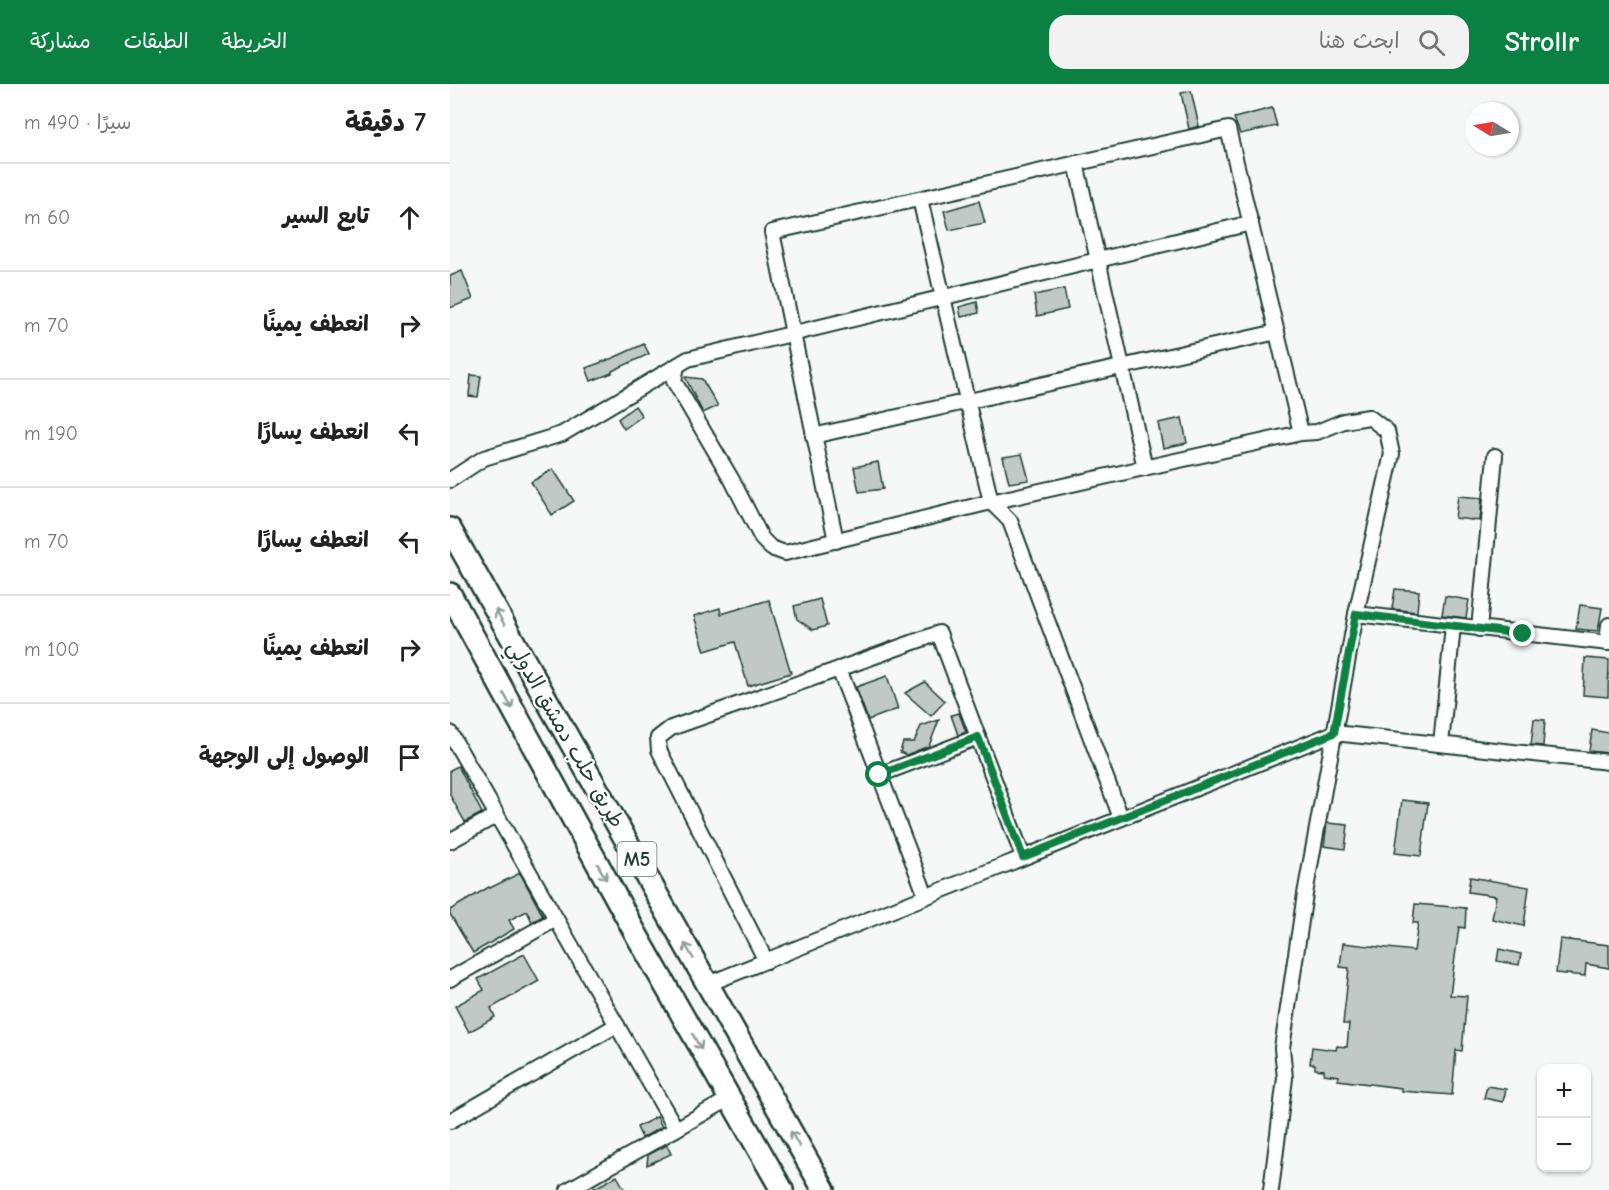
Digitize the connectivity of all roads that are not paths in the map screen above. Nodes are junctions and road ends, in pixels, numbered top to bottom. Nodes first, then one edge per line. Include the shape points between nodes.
1 (1076, 163) junction
2 (920, 198) junction
3 (1251, 223) junction
4 (1098, 261) junction
5 (943, 298) junction
6 (1277, 332) junction
7 (791, 334) junction
8 (677, 366) junction
9 (1122, 367) junction
10 (967, 402) junction
11 (1301, 433) junction
12 (813, 436) junction
13 (1495, 456) dead end
14 (1145, 468) junction
15 (450, 480) edge
16 (991, 502) junction
17 (450, 529) edge
18 (836, 541) junction
19 (450, 594) edge
20 (1356, 614) junction
21 (1609, 625) edge
22 (1453, 626) junction
23 (1479, 629) junction
24 (1608, 643) edge
25 (839, 669) junction
26 (450, 733) edge
27 (1334, 733) junction
28 (978, 737) junction
29 (1441, 744) junction
30 (1609, 762) edge
31 (879, 775) junction
32 (497, 814) junction
33 (1121, 818) junction
34 (450, 841) edge
35 (1023, 857) junction
36 (926, 896) junction
37 (556, 919) junction
38 (766, 961) junction
39 (450, 979) edge
40 (708, 984) junction
41 (617, 1024) junction
42 (729, 1099) junction
43 (450, 1121) edge
44 (676, 1129) junction
45 (568, 1190) edge
46 (782, 1190) edge
47 (824, 1190) edge
48 (1271, 1190) edge

1 - 2 street
1 - 3 street via 1228,129
1 - 4 street
2 - 5 street
2 - 7 street via 772,232
3 - 4 street
3 - 6 street
4 - 5 street
4 - 9 street
5 - 7 street
5 - 10 street
6 - 9 street
6 - 11 street
7 - 8 street via 688,359
7 - 12 street
8 - 15 street via 562,434 484,458
8 - 18 street via 674,381 762,539 771,548 785,553
9 - 10 street
9 - 14 street
10 - 12 street
10 - 16 street
11 - 14 street
11 - 20 street via 1369,417 1387,431 1392,454
12 - 18 street
13 - 23 street
14 - 16 street
16 - 18 street
16 - 33 street via 1010,521
40 -> 17 highway, طريق حلب دمشق الدولي / M5
19 -> 42 highway, طريق حلب دمشق الدولي / M5
20 - 22 street
20 - 27 street
21 - 24 street
22 - 23 street
22 - 29 street
23 - 24 street
25 - 28 street via 939,633
25 - 31 street
25 - 38 street via 670,728 658,738 659,750
26 - 32 street
27 - 29 street
27 - 33 street
27 - 48 street via 1282,1048 1285,1078
28 - 31 street
28 - 35 street
29 - 30 street
31 - 36 street
32 - 34 street
32 - 37 street
33 - 35 street
35 - 36 street
36 - 38 street
37 - 39 street
37 - 41 street
38 - 40 street
47 -> 40 highway, طريق حلب دمشق الدولي / M5
41 - 43 street
41 - 44 street
42 - 44 street
42 - 46 highway, طريق حلب دمشق الدولي / M5
44 - 45 street

